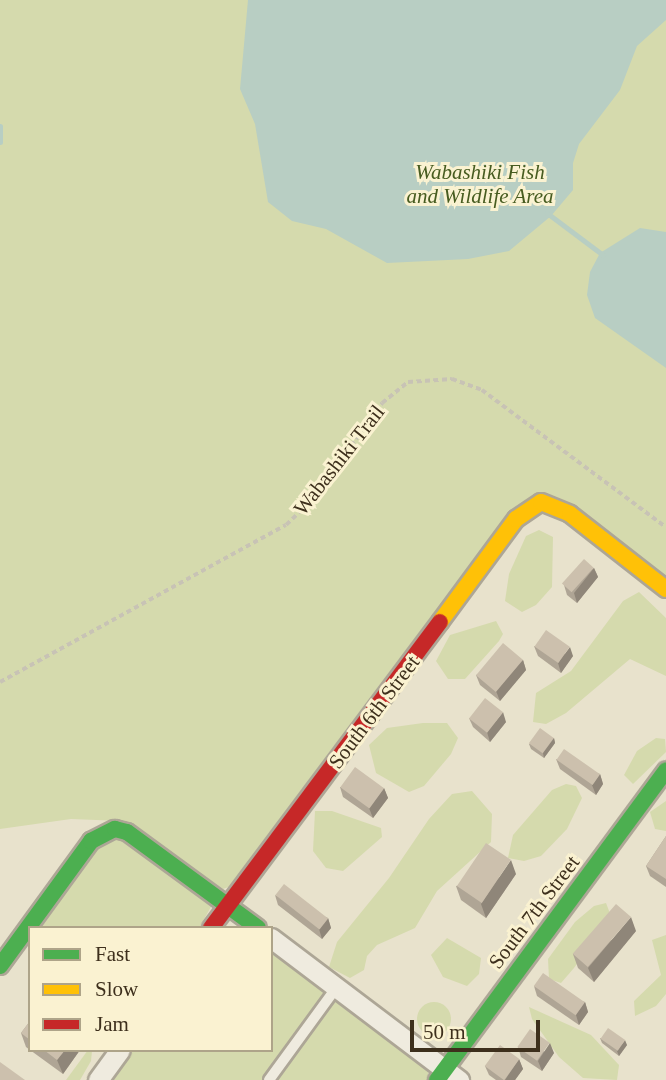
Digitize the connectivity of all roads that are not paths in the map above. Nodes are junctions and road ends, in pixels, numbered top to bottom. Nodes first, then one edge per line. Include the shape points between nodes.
1 (666, 589) edge
2 (666, 770) edge
3 (228, 904) junction
4 (30, 926) edge
5 (212, 926) edge
6 (256, 926) edge
7 (28, 928) edge
8 (273, 940) edge
9 (0, 966) edge
10 (336, 988) junction
11 (119, 1052) edge
12 (447, 1076) edge
13 (98, 1080) edge
14 (269, 1080) edge

1 - 3 street, South 6th Street via 570,514 541,502 516,519
2 - 12 street, South 7th Street
3 - 4 street via 127,832 115,829 98,834
3 - 5 street, South 6th Street
3 - 6 street
7 - 9 street
8 - 10 street
10 - 12 street
10 - 14 lane
11 - 13 street

